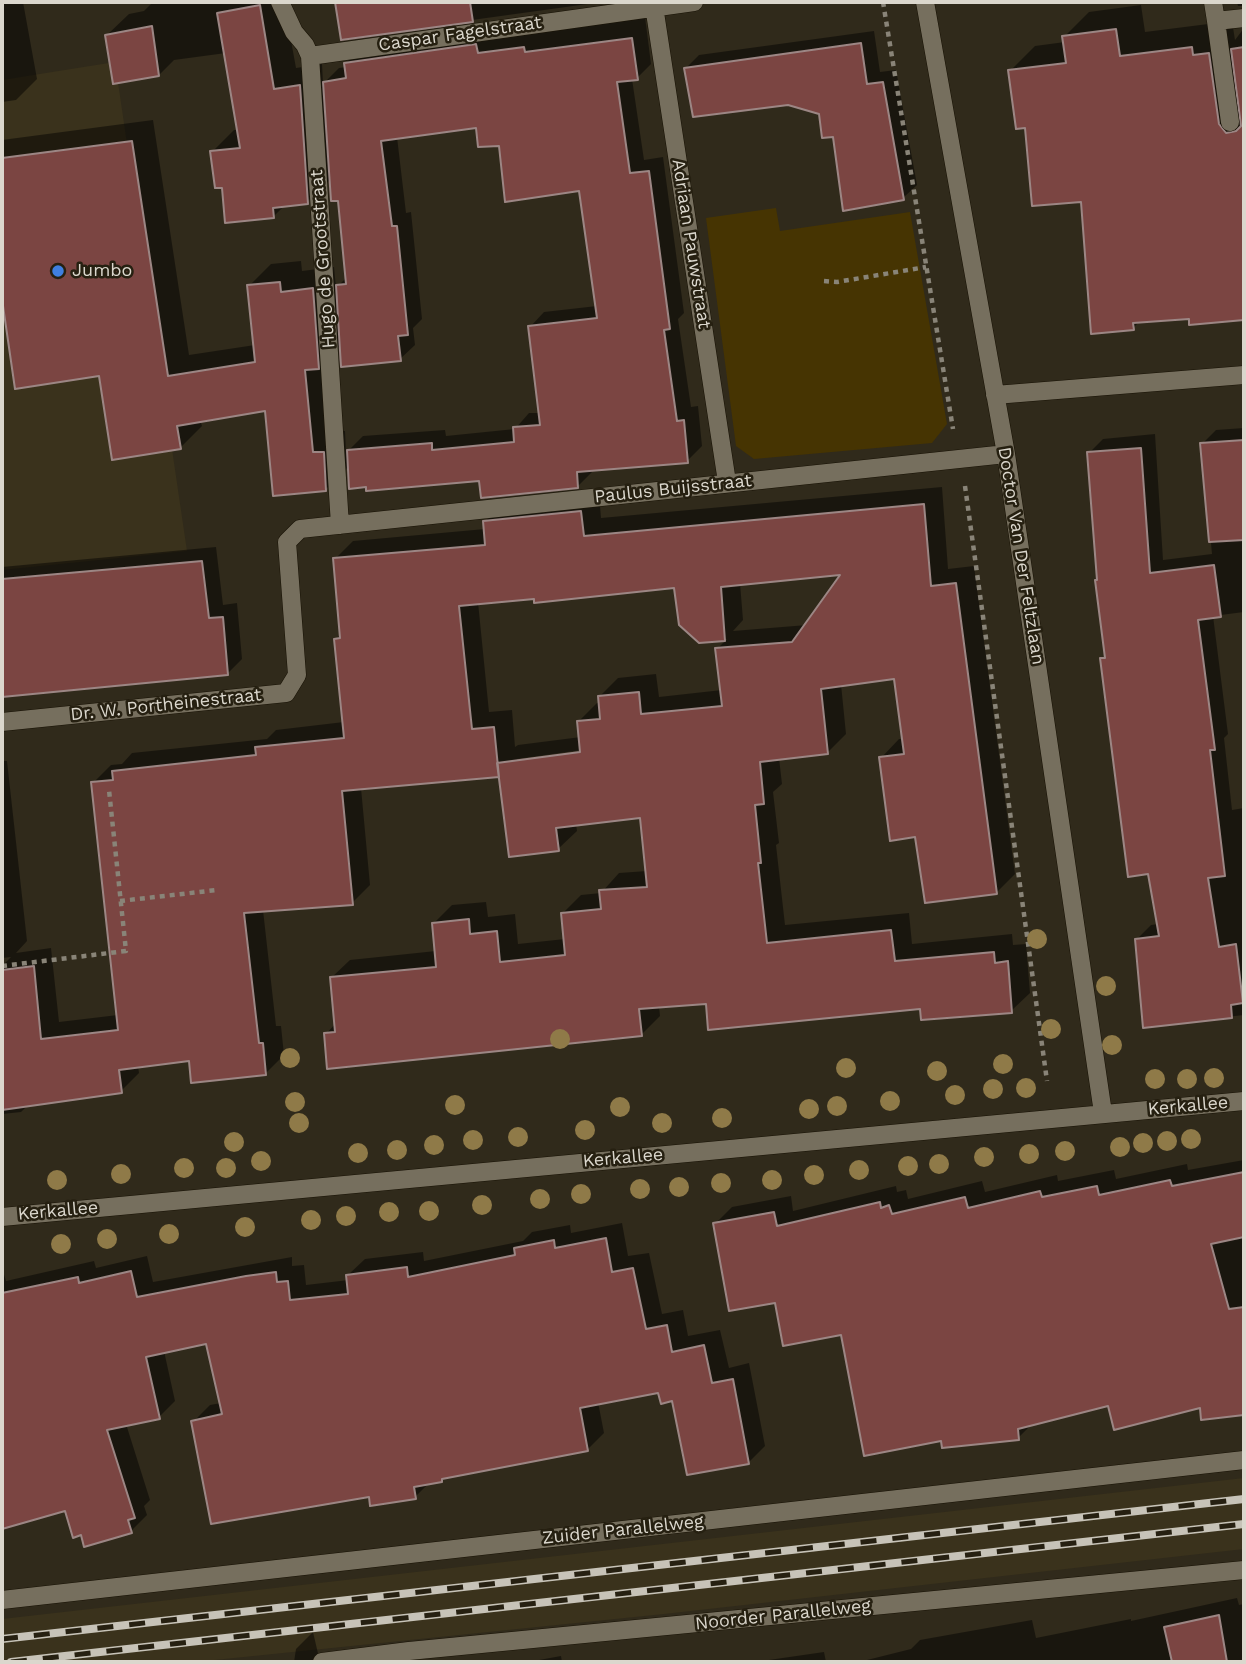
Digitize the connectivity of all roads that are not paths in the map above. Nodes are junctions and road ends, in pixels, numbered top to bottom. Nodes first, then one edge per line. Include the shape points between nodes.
1 (280, 2) edge
2 (694, 2) edge
3 (925, 2) edge
4 (1213, 2) edge
5 (654, 6) junction
6 (1244, 18) edge
7 (1216, 21) junction
8 (310, 56) junction
9 (1230, 122) dead end
10 (1244, 375) edge
11 (995, 395) junction
12 (1006, 454) junction
13 (727, 482) junction
14 (340, 525) junction
15 (2, 722) edge
16 (1244, 1101) edge
17 (1103, 1113) junction
18 (2, 1217) edge
19 (1244, 1460) edge
20 (1244, 1570) edge
21 (2, 1600) edge
22 (322, 1662) edge

1 - 8 street, Hugo de Grootstraat
2 - 5 street, Caspar Fagelstraat
3 - 11 street, Doctor Van Der Feltzlaan
4 - 7 street
5 - 8 street, Caspar Fagelstraat
5 - 13 street, Adriaan Pauwstraat
6 - 7 street
7 - 9 street
8 - 14 street, Hugo de Grootstraat
10 - 11 street
11 - 12 street, Doctor Van Der Feltzlaan
12 - 13 street, Paulus Buijsstraat
12 - 17 street, Doctor Van Der Feltzlaan
13 - 14 street, Paulus Buijsstraat
14 - 15 street, Dr. W. Portheinestraat via 300,529 287,542 297,675 286,693
16 - 17 street, Kerkallee
17 - 18 street, Kerkallee
19 - 21 street, Zuider Parallelweg
20 - 22 street, Noorder Parallelweg

